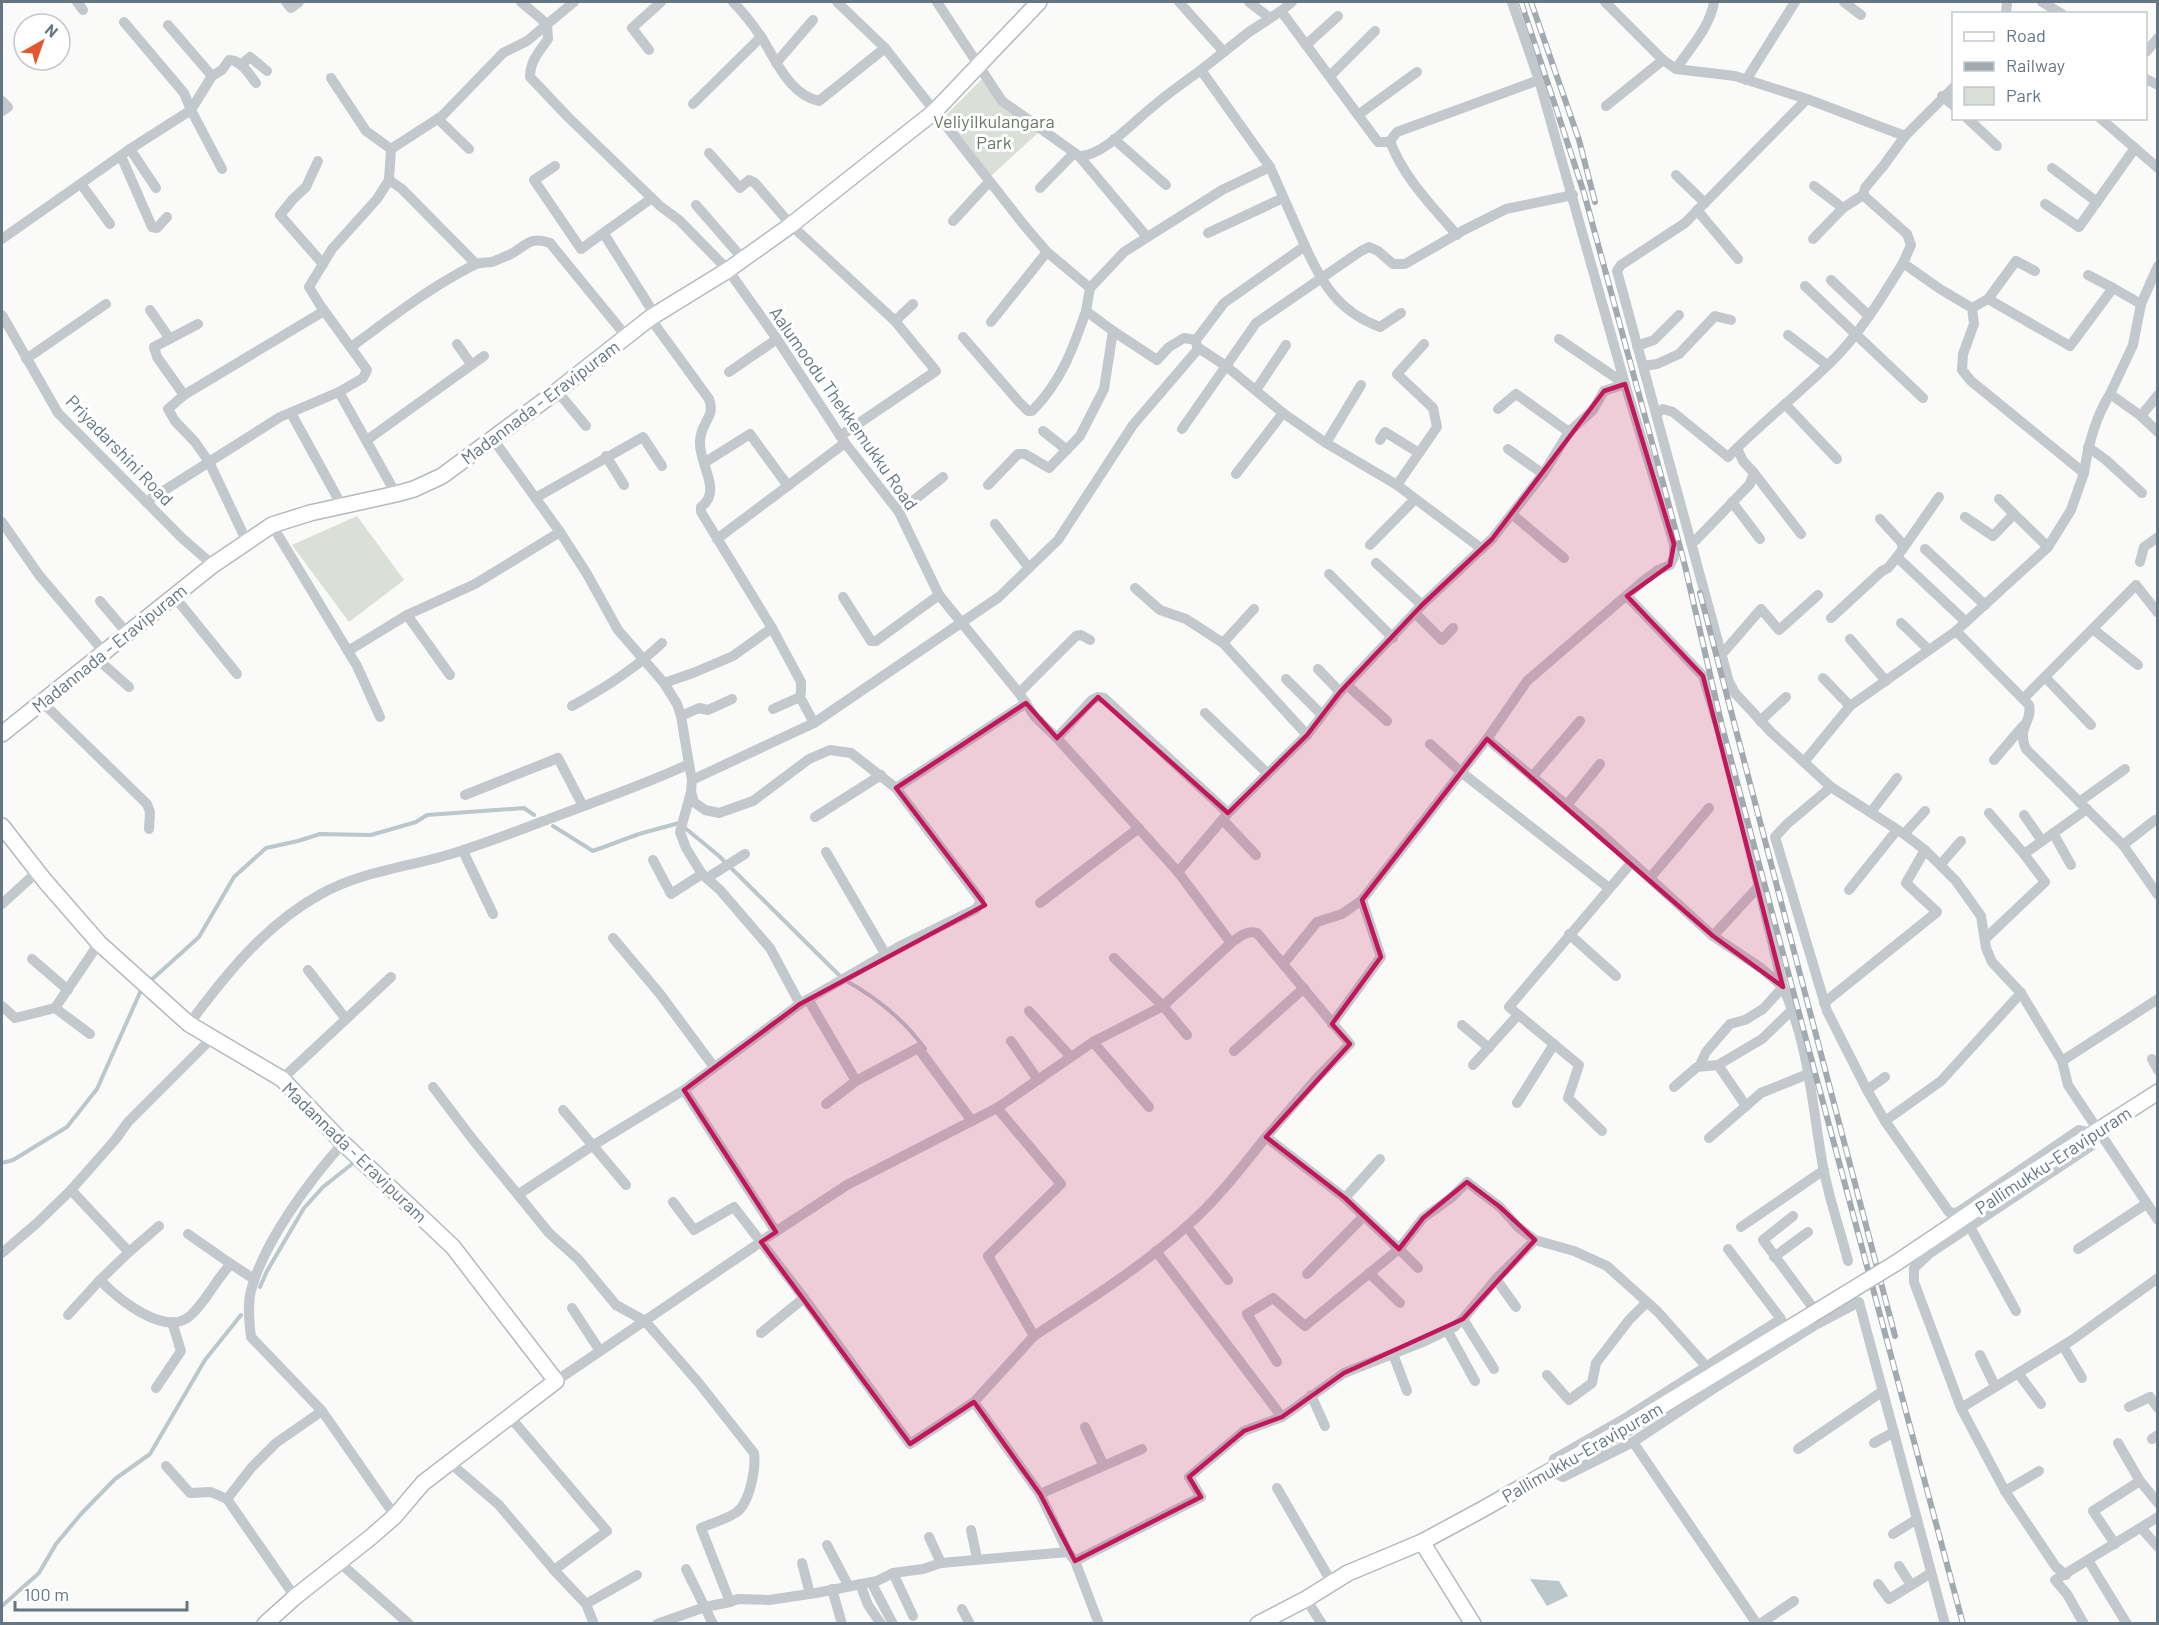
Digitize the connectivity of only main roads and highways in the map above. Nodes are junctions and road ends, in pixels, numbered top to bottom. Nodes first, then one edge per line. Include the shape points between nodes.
1 (1039, 2) edge
2 (2, 734) edge
3 (2, 826) edge
4 (2157, 1092) edge
5 (1422, 1542) junction
6 (265, 1623) edge
7 (1258, 1623) edge
8 (1473, 1623) edge

1 - 2 main road, Madannada - Eravipuram via 934,112 791,225 653,316 442,476 414,489 272,525 213,565
3 - 6 main road, Madannada - Eravipuram via 99,943 189,1024 282,1079 453,1247 556,1381 423,1483 394,1516
4 - 5 main road, Pallimukku-Eravipuram, bridge via 1896,1263 1710,1371 1551,1471
5 - 7 main road, Pallimukku-Eravipuram via 1348,1573
5 - 8 main road

